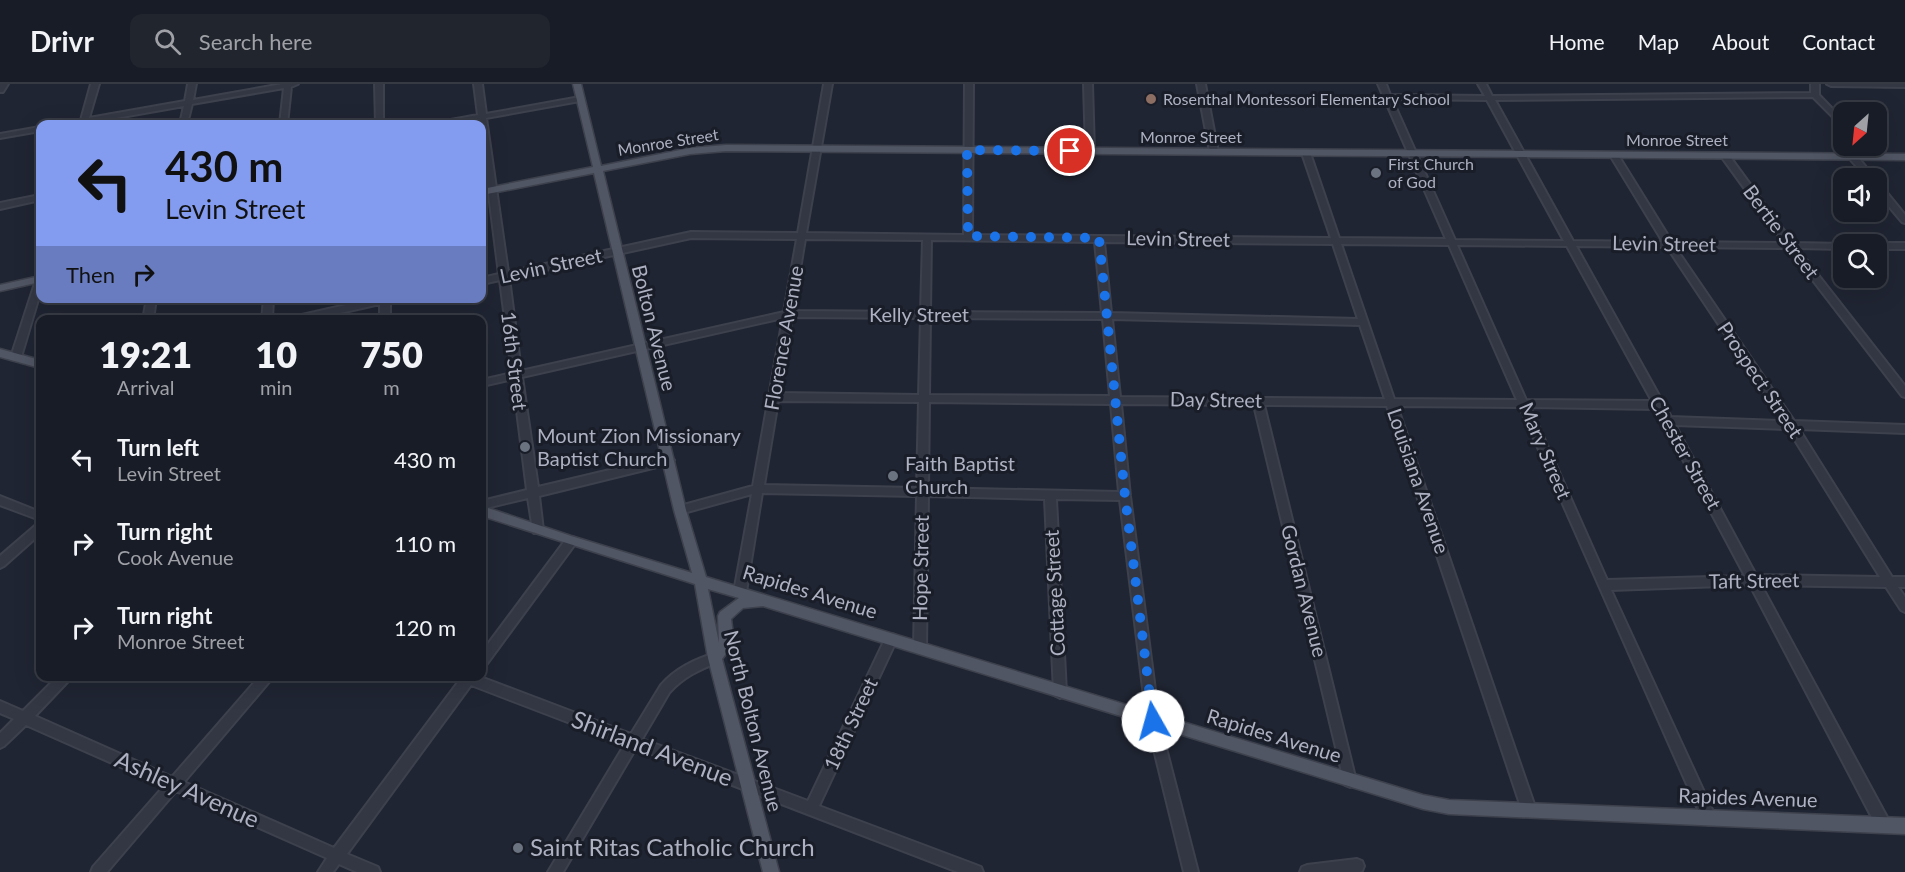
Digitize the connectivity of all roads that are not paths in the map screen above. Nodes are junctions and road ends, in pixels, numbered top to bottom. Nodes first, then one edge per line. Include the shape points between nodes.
1 (4, 84) edge
2 (94, 84) edge
3 (192, 84) edge
4 (290, 84) edge
5 (379, 84) edge
6 (478, 84) edge
7 (577, 84) edge
8 (828, 84) edge
9 (969, 84) edge
10 (1088, 84) edge
11 (1201, 84) edge
12 (1382, 84) edge
13 (1482, 84) edge
14 (1815, 84) edge
15 (1831, 84) edge
16 (1905, 85) edge
17 (0, 90) edge
18 (1815, 95) junction
19 (1388, 97) junction
20 (1490, 98) junction
21 (580, 99) junction
22 (188, 103) junction
23 (1833, 114) edge
24 (483, 116) junction
25 (85, 120) edge
26 (100, 120) edge
27 (185, 120) edge
28 (285, 120) edge
29 (380, 120) edge
30 (462, 120) edge
31 (483, 120) edge
32 (36, 130) edge
33 (0, 136) edge
34 (486, 141) edge
35 (818, 149) junction
36 (967, 150) junction
37 (1090, 151) junction
38 (1214, 152) junction
39 (1306, 153) junction
40 (1413, 153) junction
41 (1521, 154) junction
42 (1614, 155) junction
43 (1725, 156) junction
44 (1853, 157) junction
45 (1871, 157) joint
46 (1905, 157) edge
47 (598, 168) junction
48 (1862, 168) edge
49 (492, 190) junction
50 (486, 191) edge
51 (1887, 198) edge
52 (36, 199) edge
53 (0, 206) edge
54 (1905, 219) edge
55 (803, 235) junction
56 (927, 236) junction
57 (968, 236) junction
58 (1099, 238) junction
59 (1336, 240) junction
60 (1452, 242) junction
61 (1569, 243) junction
62 (1669, 244) junction
63 (1790, 245) junction
64 (1833, 246) edge
65 (1887, 246) edge
66 (1905, 246) edge
67 (617, 252) junction
68 (503, 276) junction
69 (486, 280) edge
70 (36, 281) edge
71 (0, 288) edge
72 (36, 293) edge
73 (369, 303) edge
74 (787, 314) junction
75 (315, 315) edge
76 (926, 315) junction
77 (1108, 316) junction
78 (1364, 322) junction
79 (640, 346) junction
80 (0, 352) edge
81 (16, 357) junction
82 (36, 363) edge
83 (516, 375) junction
84 (486, 382) edge
85 (1905, 393) edge
86 (773, 397) junction
87 (923, 397) junction
88 (1117, 399) junction
89 (1258, 400) junction
90 (1391, 402) junction
91 (1524, 403) junction
92 (1658, 405) junction
93 (1668, 421) junction
94 (1791, 425) junction
95 (1905, 429) edge
96 (669, 460) junction
97 (756, 489) junction
98 (922, 492) junction
99 (531, 494) junction
100 (1050, 494) junction
101 (1125, 496) junction
102 (0, 500) edge
103 (486, 504) edge
104 (680, 510) junction
105 (486, 512) edge
106 (36, 514) edge
107 (538, 530) junction
108 (36, 532) edge
109 (571, 541) junction
110 (0, 563) edge
111 (700, 579) junction
112 (1754, 580) junction
113 (1889, 582) junction
114 (1905, 582) edge
115 (1603, 585) junction
116 (740, 592) junction
117 (765, 600) junction
118 (1905, 607) edge
119 (891, 639) junction
120 (920, 648) junction
121 (486, 656) edge
122 (715, 658) junction
123 (62, 681) edge
124 (264, 681) edge
125 (464, 681) edge
126 (477, 681) edge
127 (1060, 692) junction
128 (0, 707) edge
129 (25, 718) junction
130 (1153, 721) junction
131 (633, 741) junction
132 (0, 742) edge
133 (1350, 781) junction
134 (174, 784) junction
135 (748, 786) junction
136 (811, 809) junction
137 (1529, 810) junction
138 (1709, 818) junction
139 (1883, 824) junction
140 (1905, 826) edge
141 (337, 856) junction
142 (1357, 866) dead end
143 (98, 872) edge
144 (324, 872) edge
145 (374, 872) edge
146 (555, 872) edge
147 (771, 872) edge
148 (976, 872) edge
149 (1191, 872) edge
150 (1307, 872) edge

1 - 17 street
2 - 25 street
3 - 22 street
4 - 22 street
4 - 28 street
5 - 29 street
6 - 24 street, 16th Street
7 - 21 main road, Bolton Avenue
8 - 35 street, Florence Avenue
9 - 36 street
10 - 37 street
11 - 38 street
12 - 19 street, Mary Street
13 - 20 street, Chester Street
14 - 18 street
15 - 16 street
18 - 20 street
18 - 23 street
19 - 20 street
19 - 40 street, Mary Street
20 - 41 street, Chester Street
21 - 24 street
21 - 47 main road, Bolton Avenue
22 - 26 street
22 - 27 street
24 - 30 street
24 - 31 street, 16th Street
32 - 33 street
34 - 49 street, 16th Street
35 - 36 main road, Monroe Street
35 - 47 main road, Monroe Street via 708,149
35 - 55 street, Florence Avenue
36 - 37 main road, Monroe Street
36 - 57 street
37 - 38 main road, Monroe Street
38 - 39 main road, Monroe Street
39 - 40 main road, Monroe Street
39 - 59 street, Louisiana Avenue
40 - 41 main road, Monroe Street
40 - 60 street, Mary Street
41 - 42 main road, Monroe Street
41 - 61 street, Chester Street
42 - 43 main road, Monroe Street
42 - 62 street, Prospect Street
43 - 44 main road, Monroe Street
43 - 63 street, Bertie Street
44 - 45 main road, Monroe Street
44 - 48 street
45 - 46 main road, Monroe Street
47 - 49 main road, Monroe Street
47 - 67 main road, Bolton Avenue
49 - 50 main road, Monroe Street
49 - 68 street, 16th Street
51 - 54 street
52 - 53 street
55 - 56 street, Levin Street
55 - 67 street, Levin Street via 691,235
55 - 74 street, Florence Avenue
56 - 57 street, Levin Street
56 - 76 street, Hope Street
57 - 58 street, Levin Street
58 - 59 street, Levin Street
58 - 77 street
59 - 60 street, Levin Street
59 - 78 street, Louisiana Avenue
60 - 61 street, Levin Street
60 - 91 street, Mary Street
61 - 62 street, Levin Street
61 - 92 street, Chester Street
62 - 63 street, Levin Street
62 - 94 street, Prospect Street
63 - 64 street, Levin Street
63 - 85 street, Bertie Street
65 - 66 street
67 - 68 street, Levin Street
67 - 79 main road, Bolton Avenue
68 - 69 street, Levin Street
68 - 83 street, 16th Street
70 - 71 main road
72 - 81 street
73 - 75 street
74 - 76 street, Kelly Street
74 - 79 street, Kelly Street
74 - 86 street, Florence Avenue
76 - 77 street, Kelly Street
76 - 87 street, Hope Street
77 - 78 street, Kelly Street
77 - 88 street
78 - 90 street, Louisiana Avenue
79 - 83 street, Kelly Street
79 - 96 main road, Bolton Avenue
80 - 81 main road
81 - 82 main road
83 - 84 street, Kelly Street
83 - 99 street, 16th Street
86 - 87 street, Day Street
86 - 97 street, Florence Avenue
87 - 88 street, Day Street
87 - 98 street, Hope Street
88 - 89 street, Day Street
88 - 101 street
89 - 90 street, Day Street
89 - 133 street, Gordan Avenue
90 - 91 street, Day Street
90 - 137 street, Louisiana Avenue
91 - 92 street, Day Street
91 - 115 street, Mary Street
92 - 93 street, Chester Street
93 - 94 street
93 - 112 street, Chester Street
94 - 95 street
94 - 113 street, Prospect Street
96 - 99 street
96 - 104 main road, Bolton Avenue
97 - 98 street
97 - 104 street
97 - 116 street, Florence Avenue
98 - 100 street
98 - 120 street, Hope Street
99 - 103 street
99 - 107 street, 16th Street
100 - 101 street
100 - 127 street, Cottage Street
101 - 130 street
102 - 106 street
104 - 111 main road, Bolton Avenue
105 - 107 main road, Rapides Avenue
107 - 109 main road, Rapides Avenue
108 - 110 street
109 - 111 main road, Rapides Avenue
109 - 121 street
111 - 116 main road, Rapides Avenue
111 - 122 main road, North Bolton Avenue
112 - 113 street, Taft Street
112 - 115 street, Taft Street
112 - 139 street, Chester Street
113 - 114 street, Taft Street
113 - 118 street, Prospect Street
115 - 138 street, Mary Street
116 - 117 main road, Rapides Avenue
117 - 119 main road, Rapides Avenue
117 - 122 main road via 741,603 725,616 727,643
119 - 120 main road, Rapides Avenue
119 - 136 street, 18th Street
120 - 127 main road, Rapides Avenue
122 - 131 street via 674,677
122 - 135 main road, North Bolton Avenue
123 - 129 street
124 - 134 street
125 - 141 street
126 - 131 street, Shirland Avenue
127 - 130 main road, Rapides Avenue
128 - 129 street, Ashley Avenue
129 - 132 street
129 - 134 street, Ashley Avenue
130 - 133 main road, Rapides Avenue
130 - 149 street
131 - 135 street, Shirland Avenue
131 - 146 street
133 - 137 main road, Rapides Avenue via 1449,807
134 - 141 street, Ashley Avenue
134 - 143 street
135 - 136 street, Shirland Avenue
135 - 147 main road, North Bolton Avenue
136 - 148 street, Shirland Avenue
137 - 138 main road, Rapides Avenue
138 - 139 main road, Rapides Avenue
139 - 140 main road, Rapides Avenue
141 - 144 street
141 - 145 street, Ashley Avenue
142 - 150 street

